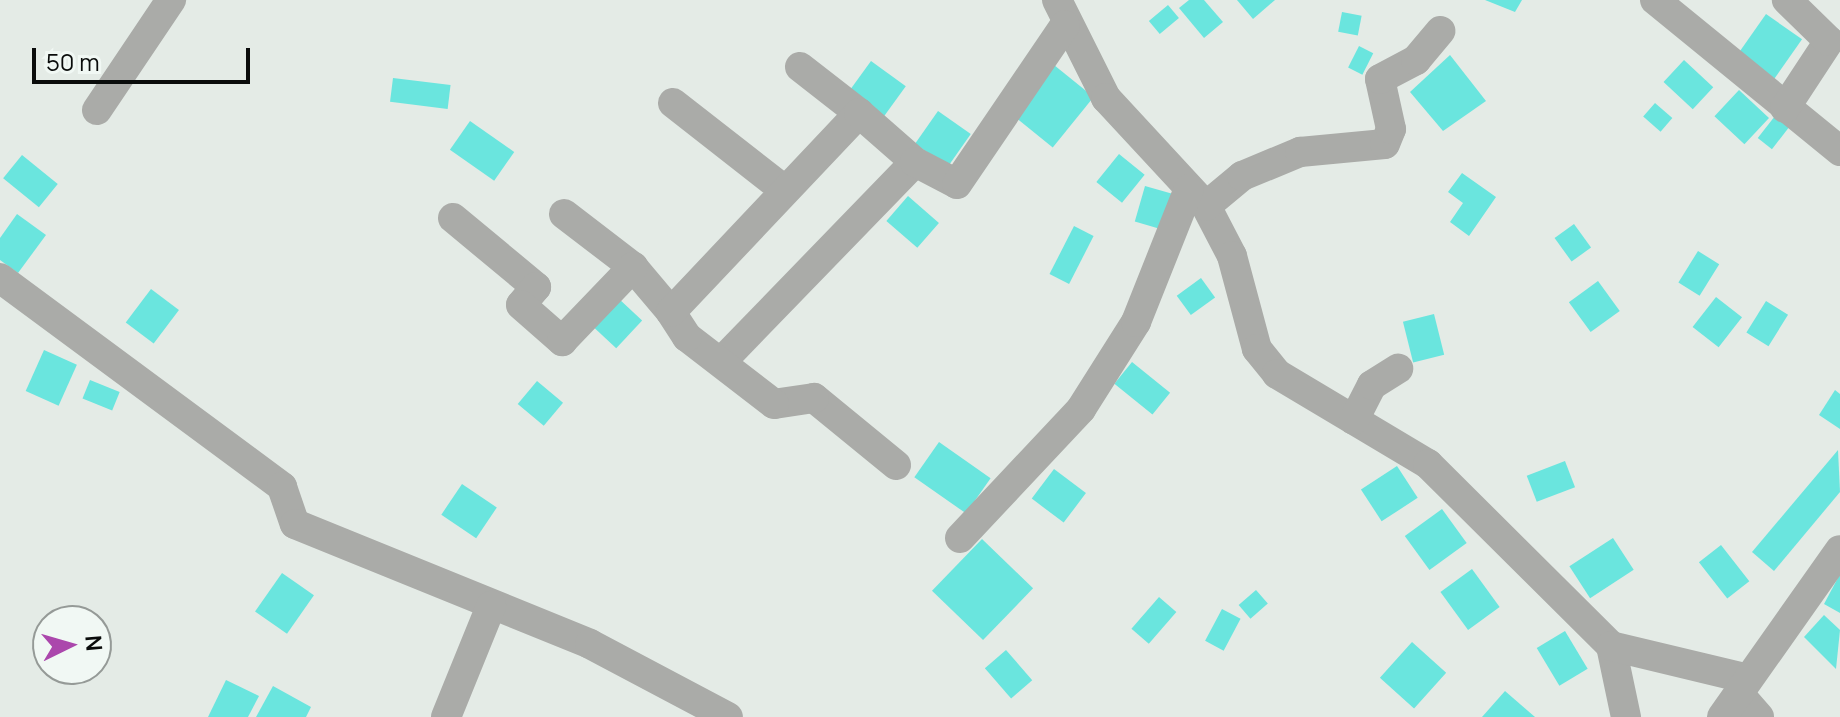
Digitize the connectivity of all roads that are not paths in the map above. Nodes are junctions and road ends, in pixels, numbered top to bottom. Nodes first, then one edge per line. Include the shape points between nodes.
1 (171, 0) edge
2 (1655, 0) edge
3 (1787, 0) edge
4 (1061, 13) edge
5 (1440, 31) dead end
6 (800, 67) dead end
7 (673, 103) dead end
8 (1785, 108) junction
9 (97, 110) dead end
10 (859, 113) junction
11 (1840, 151) edge
12 (915, 162) junction
13 (783, 189) junction
14 (1198, 197) junction
15 (564, 214) dead end
16 (453, 218) dead end
17 (633, 267) junction
18 (0, 278) edge
19 (671, 312) junction
20 (724, 359) junction
21 (1398, 369) dead end
22 (1354, 420) junction
23 (896, 465) dead end
24 (960, 538) dead end
25 (1840, 550) edge
26 (491, 606) junction
27 (1611, 646) junction
28 (1742, 702) edge
29 (446, 717) edge
30 (728, 717) edge
31 (1626, 717) edge

1 - 9 street
2 - 8 street
3 - 8 street via 1829,41
4 - 12 street via 957,184
4 - 14 street via 1106,98
5 - 14 street via 1416,60 1380,79 1391,129 1385,144 1300,152
6 - 10 street
7 - 13 street
8 - 11 street
10 - 12 street
10 - 13 street
12 - 20 street
13 - 19 street
14 - 22 street via 1232,256 1257,349 1277,374
14 - 24 street via 1136,322 1081,409
15 - 17 street
16 - 17 street via 536,287 521,305 562,341
17 - 19 street
18 - 26 street via 282,487 295,524
19 - 20 street via 687,337
20 - 23 street via 774,404 814,398 839,413
21 - 22 street via 1372,385
22 - 27 street via 1428,464
25 - 28 street
26 - 29 street
26 - 30 street via 590,644
27 - 28 street
27 - 31 street

